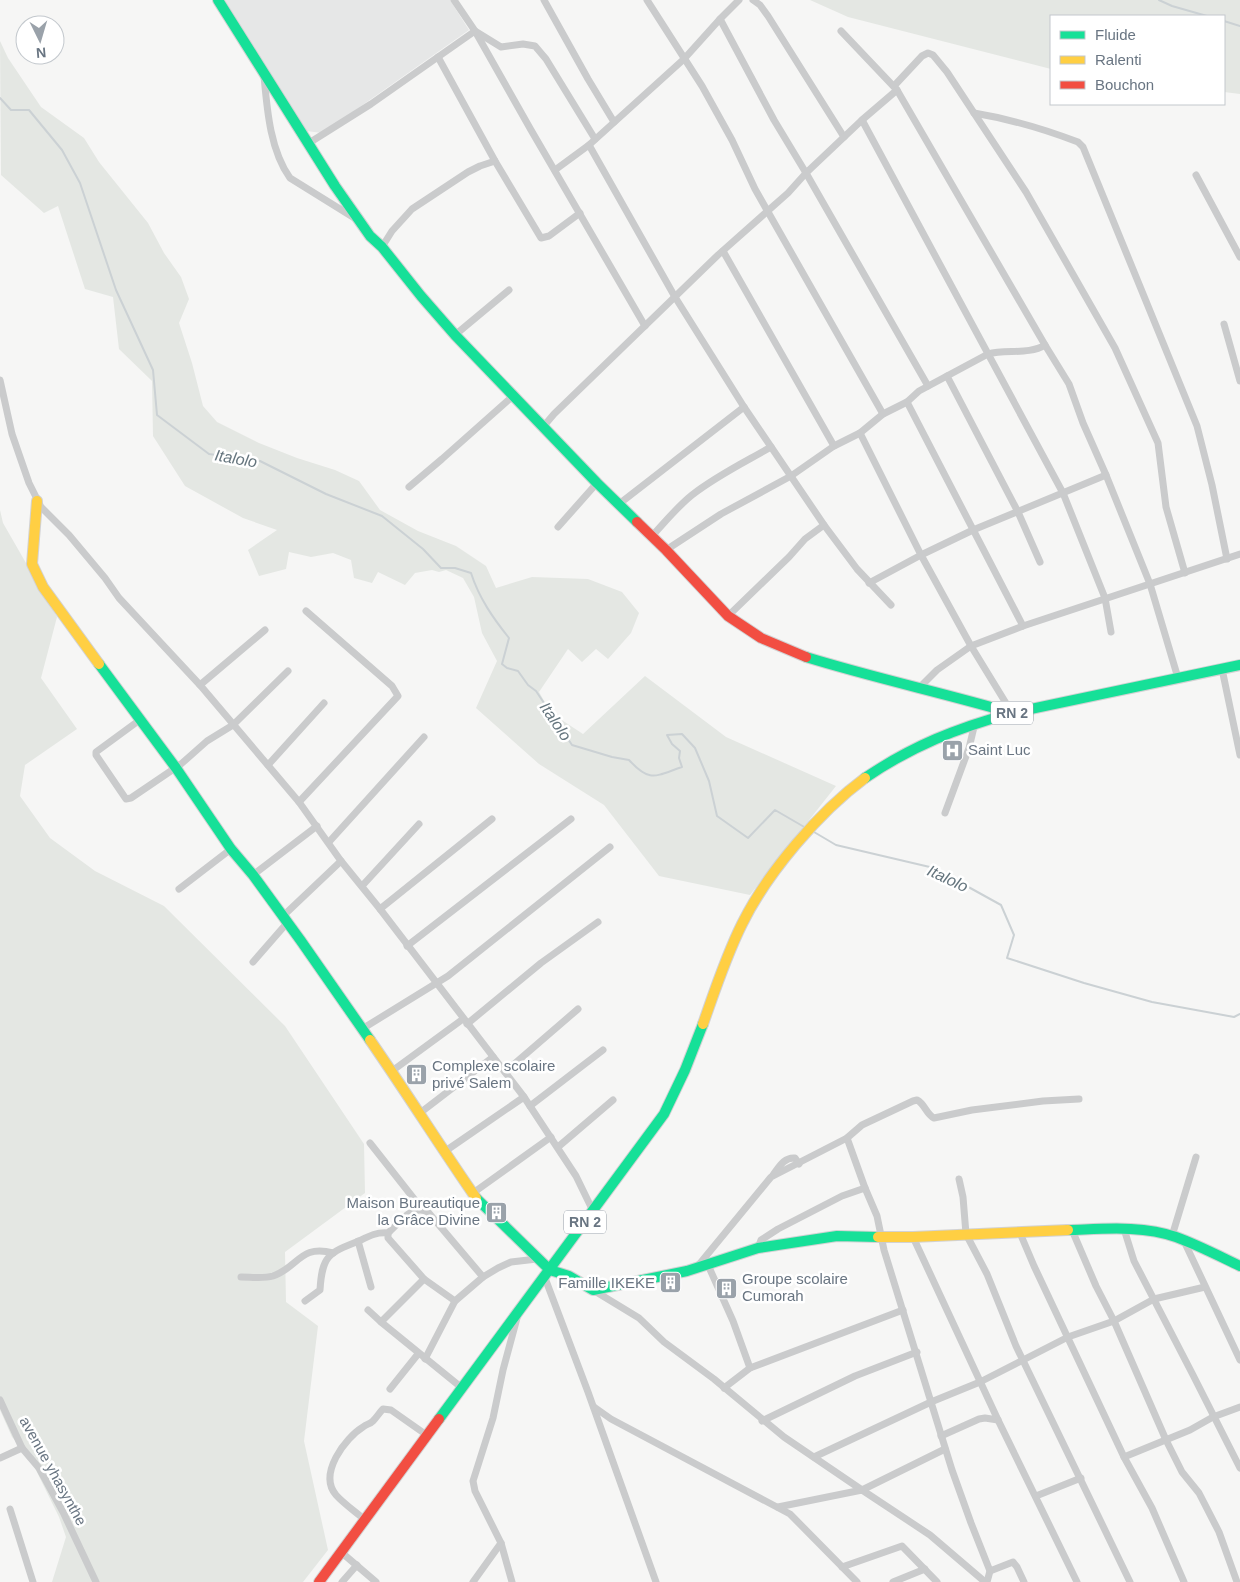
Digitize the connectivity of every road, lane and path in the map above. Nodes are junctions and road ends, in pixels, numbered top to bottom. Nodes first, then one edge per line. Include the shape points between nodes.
1 (218, 0) edge
2 (454, 0) edge
3 (544, 0) edge
4 (647, 0) edge
5 (739, 0) edge
6 (753, 0) edge
7 (720, 19) junction
8 (475, 31) junction
9 (841, 31) dead end
10 (438, 57) junction
11 (684, 58) junction
12 (264, 71) junction
13 (896, 88) junction
14 (974, 113) junction
15 (862, 120) junction
16 (614, 122) junction
17 (844, 137) junction
18 (595, 139) junction
19 (308, 143) junction
20 (589, 145) junction
21 (495, 161) junction
22 (555, 170) junction
23 (806, 173) junction
24 (1196, 175) dead end
25 (768, 211) junction
26 (580, 213) junction
27 (360, 221) junction
28 (382, 247) junction
29 (723, 251) junction
30 (1240, 257) edge
31 (509, 290) dead end
32 (675, 297) junction
33 (1224, 324) dead end
34 (645, 326) junction
35 (455, 335) junction
36 (1045, 345) junction
37 (988, 354) junction
38 (947, 376) junction
39 (0, 380) edge
40 (1240, 381) edge
41 (928, 386) junction
42 (513, 396) junction
43 (907, 402) junction
44 (744, 407) junction
45 (884, 414) junction
46 (543, 427) junction
47 (860, 433) junction
48 (834, 446) junction
49 (772, 447) junction
50 (1106, 475) junction
51 (791, 476) junction
52 (597, 483) junction
53 (409, 487) dead end
54 (1063, 494) junction
55 (37, 501) junction
56 (619, 504) junction
57 (1018, 512) junction
58 (824, 525) junction
59 (558, 527) dead end
60 (973, 530) junction
61 (652, 536) junction
62 (666, 550) junction
63 (1240, 554) edge
64 (921, 555) junction
65 (1227, 558) junction
66 (1040, 562) dead end
67 (1185, 572) junction
68 (869, 583) junction
69 (1150, 584) junction
70 (1105, 598) junction
71 (890, 606) dead end
72 (306, 611) dead end
73 (728, 616) junction
74 (1022, 626) junction
75 (265, 630) dead end
76 (1112, 632) dead end
77 (970, 646) junction
78 (1240, 665) edge
79 (1222, 669) junction
80 (288, 671) dead end
81 (1178, 678) junction
82 (200, 685) junction
83 (919, 688) junction
84 (324, 703) dead end
85 (1012, 713) junction
86 (141, 719) junction
87 (975, 722) junction
88 (233, 725) junction
89 (424, 737) dead end
90 (1240, 755) edge
91 (268, 765) junction
92 (176, 768) junction
93 (299, 802) junction
94 (945, 813) dead end
95 (492, 819) dead end
96 (571, 819) dead end
97 (419, 824) dead end
98 (316, 826) junction
99 (329, 842) junction
100 (610, 847) dead end
101 (231, 850) junction
102 (341, 861) junction
103 (253, 875) junction
104 (362, 886) junction
105 (179, 890) dead end
106 (380, 909) junction
107 (285, 920) junction
108 (598, 922) dead end
109 (407, 946) junction
110 (253, 962) dead end
111 (436, 984) junction
112 (578, 1009) dead end
113 (465, 1022) junction
114 (362, 1028) junction
115 (603, 1050) dead end
116 (494, 1057) junction
117 (392, 1071) junction
118 (505, 1072) junction
119 (524, 1097) junction
120 (1079, 1099) dead end
121 (614, 1100) dead end
122 (530, 1106) junction
123 (420, 1113) junction
124 (551, 1137) junction
125 (847, 1138) junction
126 (370, 1143) dead end
127 (558, 1147) junction
128 (444, 1152) junction
129 (1196, 1157) dead end
130 (959, 1179) dead end
131 (865, 1188) junction
132 (473, 1193) junction
133 (422, 1209) junction
134 (593, 1211) junction
135 (1124, 1229) junction
136 (1072, 1230) junction
137 (388, 1233) junction
138 (1020, 1233) junction
139 (966, 1234) junction
140 (1172, 1236) junction
141 (882, 1237) junction
142 (913, 1237) junction
143 (358, 1241) junction
144 (1184, 1241) junction
145 (758, 1248) junction
146 (333, 1253) junction
147 (536, 1259) junction
148 (708, 1265) junction
149 (1240, 1266) edge
150 (696, 1268) junction
151 (548, 1274) junction
152 (241, 1277) dead end
153 (483, 1277) junction
154 (424, 1279) junction
155 (371, 1287) dead end
156 (1205, 1287) junction
157 (593, 1290) junction
158 (1154, 1299) junction
159 (305, 1301) dead end
160 (455, 1301) junction
161 (368, 1310) dead end
162 (903, 1310) junction
163 (519, 1313) junction
164 (1114, 1321) junction
165 (381, 1322) junction
166 (1068, 1337) junction
167 (917, 1352) junction
168 (418, 1354) junction
169 (424, 1359) junction
170 (1023, 1359) junction
171 (1240, 1360) edge
172 (750, 1368) junction
173 (980, 1382) junction
174 (462, 1388) junction
175 (724, 1388) junction
176 (390, 1389) dead end
177 (0, 1400) edge
178 (931, 1402) junction
179 (594, 1407) junction
180 (1240, 1408) edge
181 (3, 1413) edge
182 (1213, 1417) junction
183 (762, 1420) junction
184 (998, 1420) junction
185 (428, 1436) junction
186 (941, 1436) junction
187 (1166, 1440) junction
188 (22, 1448) junction
189 (945, 1449) junction
190 (814, 1457) junction
191 (1124, 1457) junction
192 (0, 1458) edge
193 (1240, 1468) edge
194 (1081, 1478) junction
195 (862, 1490) junction
196 (1036, 1496) junction
197 (778, 1507) junction
198 (10, 1509) dead end
199 (365, 1520) junction
200 (501, 1543) junction
201 (341, 1552) junction
202 (357, 1565) junction
203 (842, 1567) junction
204 (925, 1569) junction
205 (990, 1571) junction
206 (1238, 1579) edge
207 (33, 1582) edge
208 (96, 1582) edge
209 (319, 1582) edge
210 (342, 1582) edge
211 (376, 1582) edge
212 (473, 1582) edge
213 (512, 1582) edge
214 (656, 1582) edge
215 (857, 1582) edge
216 (893, 1582) edge
217 (937, 1582) edge
218 (986, 1582) edge
219 (1024, 1582) edge
220 (1077, 1582) edge
221 (1130, 1582) edge
222 (1184, 1582) edge
223 (1228, 1582) edge

1 - 12 main road
2 - 8 street
3 - 16 street
4 - 11 street
5 - 7 street
6 - 17 street via 768,16
7 - 11 street
7 - 23 street
8 - 10 street
8 - 18 street via 501,46 535,46
8 - 22 street
9 - 13 street
10 - 19 street
10 - 21 street
11 - 16 street
11 - 25 street
12 - 19 main road
12 - 27 street via 270,127 285,171 290,178
13 - 14 street via 922,56 933,54
13 - 15 street
13 - 36 street
14 - 65 street via 1032,126 1083,146 1196,426
14 - 67 street via 1026,192 1116,348 1158,443 1166,507
15 - 17 street
15 - 37 street
16 - 18 street
17 - 23 street
18 - 20 street
19 - 27 main road
20 - 22 street
20 - 32 street
21 - 26 street via 541,238 549,236
21 - 28 street via 468,172 412,209
22 - 26 street
23 - 25 street
23 - 41 street
24 - 30 street
25 - 29 street
25 - 45 street
26 - 34 street
27 - 28 main road
28 - 35 main road
29 - 32 street
29 - 48 street
31 - 35 street
32 - 34 street
32 - 44 street
33 - 40 street
34 - 46 street
35 - 42 main road
36 - 37 street via 1038,350
36 - 50 street via 1069,384
37 - 38 street
37 - 54 street
38 - 41 street
38 - 57 street
39 - 55 street via 12,434
41 - 43 street
42 - 46 main road
42 - 53 street
43 - 45 street
43 - 60 street
44 - 49 street
44 - 56 street
45 - 47 street
46 - 52 main road
47 - 48 street
47 - 64 street
48 - 51 street
49 - 51 street
49 - 61 street via 706,484 676,509
50 - 54 street
50 - 69 street
51 - 58 street
51 - 62 street via 721,514
52 - 56 main road
52 - 59 street
54 - 57 street
54 - 70 street
55 - 82 street via 106,578 119,598
55 - 86 main road via 32,564 39,579
56 - 61 main road
57 - 60 street
57 - 66 street
58 - 68 street
58 - 73 street via 805,539
60 - 64 street
60 - 74 street
61 - 62 main road
62 - 73 main road
63 - 65 street
64 - 68 street
64 - 77 street
65 - 67 street
67 - 69 street
68 - 71 street
69 - 70 street
69 - 81 street
70 - 74 street
70 - 76 street
72 - 93 street via 392,686 398,696
73 - 83 main road via 761,638 802,656
74 - 77 street
75 - 82 street
77 - 83 street via 944,664
77 - 85 street
78 - 79 main road, RN 2
79 - 81 main road, RN 2
79 - 90 street
80 - 88 street
81 - 85 main road, RN 2
82 - 88 street
83 - 85 main road
84 - 91 street
85 - 87 main road, RN 2
86 - 92 main road
86 - 92 street via 96,752 126,799
87 - 94 street
87 - 134 main road, RN 2 via 919,744 889,761 863,779 803,835 764,887 738,932 685,1072 667,1109
88 - 91 street
88 - 92 street via 207,741
89 - 99 street
91 - 93 street
92 - 101 main road
93 - 98 street
95 - 106 street
96 - 109 street
97 - 104 street
98 - 99 street
98 - 103 street
99 - 102 street
100 - 111 street
101 - 103 main road
101 - 105 street
102 - 104 street
102 - 107 street
103 - 107 main road
104 - 106 street
106 - 109 street
107 - 110 street
107 - 114 main road
108 - 113 street
109 - 111 street
111 - 113 street
111 - 114 street
112 - 118 street
113 - 116 street
113 - 117 street
114 - 117 main road
115 - 122 street
116 - 118 street
116 - 123 street
117 - 123 main road
118 - 119 street
119 - 122 street
119 - 128 street
120 - 125 street via 972,1110 934,1118 917,1100 862,1125
121 - 127 street
122 - 124 street
123 - 128 main road
124 - 127 street
124 - 132 street
125 - 131 street
125 - 150 street via 771,1177
126 - 133 street
127 - 134 street
128 - 132 main road
129 - 140 street
130 - 139 street
131 - 141 street
131 - 145 street via 842,1196 778,1229 761,1240
132 - 147 main road
133 - 137 street via 414,1210
133 - 153 street
134 - 151 main road, RN 2
135 - 136 main road
135 - 140 main road
135 - 158 street via 1134,1261
136 - 138 main road
136 - 164 street
137 - 143 street via 379,1232
137 - 154 street via 390,1242
138 - 139 main road
138 - 166 street
139 - 142 main road
139 - 170 street via 987,1274
140 - 144 main road
141 - 142 main road
141 - 145 main road via 837,1236
141 - 162 street
142 - 173 street
143 - 146 street
143 - 155 street
144 - 149 main road
144 - 156 street
145 - 148 main road
146 - 152 street via 319,1249 301,1256 271,1276
146 - 159 street via 321,1271 320,1290
147 - 151 main road
147 - 153 street via 511,1262
148 - 150 main road
148 - 172 street
150 - 157 main road
151 - 157 main road via 569,1276
151 - 163 main road, RN 2
151 - 179 street
153 - 160 street
154 - 160 street
154 - 165 street
156 - 158 street
156 - 171 street
157 - 175 street via 639,1318 664,1342
158 - 164 street
158 - 182 street
160 - 169 street
161 - 165 street
162 - 167 street
162 - 172 street
163 - 174 main road, RN 2
163 - 200 street via 493,1418 473,1481
164 - 166 street
164 - 187 street
165 - 168 street
166 - 170 street
166 - 191 street
167 - 178 street
167 - 183 street via 856,1376
168 - 169 street
168 - 176 street
169 - 174 street
170 - 173 street
170 - 194 street
172 - 175 street
173 - 178 street
173 - 184 street
174 - 185 main road, RN 2
175 - 183 street
177 - 181 street, avenue yhasynthe
178 - 186 street
178 - 190 street
179 - 197 street
179 - 214 street
180 - 182 street
181 - 188 street, avenue yhasynthe
182 - 187 street
182 - 193 street
183 - 190 street
184 - 186 street via 979,1419
184 - 196 street
185 - 199 main road, RN 2
185 - 199 street via 391,1410 383,1409 372,1423 348,1440 329,1475 330,1485 335,1494
186 - 189 street
187 - 191 street
187 - 206 street via 1182,1472 1199,1493
188 - 192 street
188 - 208 street, avenue yhasynthe via 39,1468
189 - 195 street
189 - 205 street
190 - 195 street
191 - 222 street via 1152,1508
194 - 196 street
194 - 221 street
195 - 197 street
195 - 218 street via 930,1535
196 - 220 street
197 - 203 street via 798,1520
198 - 207 street
199 - 201 main road, RN 2
200 - 212 street
200 - 213 street
201 - 202 street
201 - 209 main road, RN 2
202 - 210 street
202 - 211 street
203 - 204 street via 902,1546
203 - 215 street
204 - 216 street
204 - 217 street
205 - 218 street
205 - 219 street via 1013,1562
206 - 223 street

